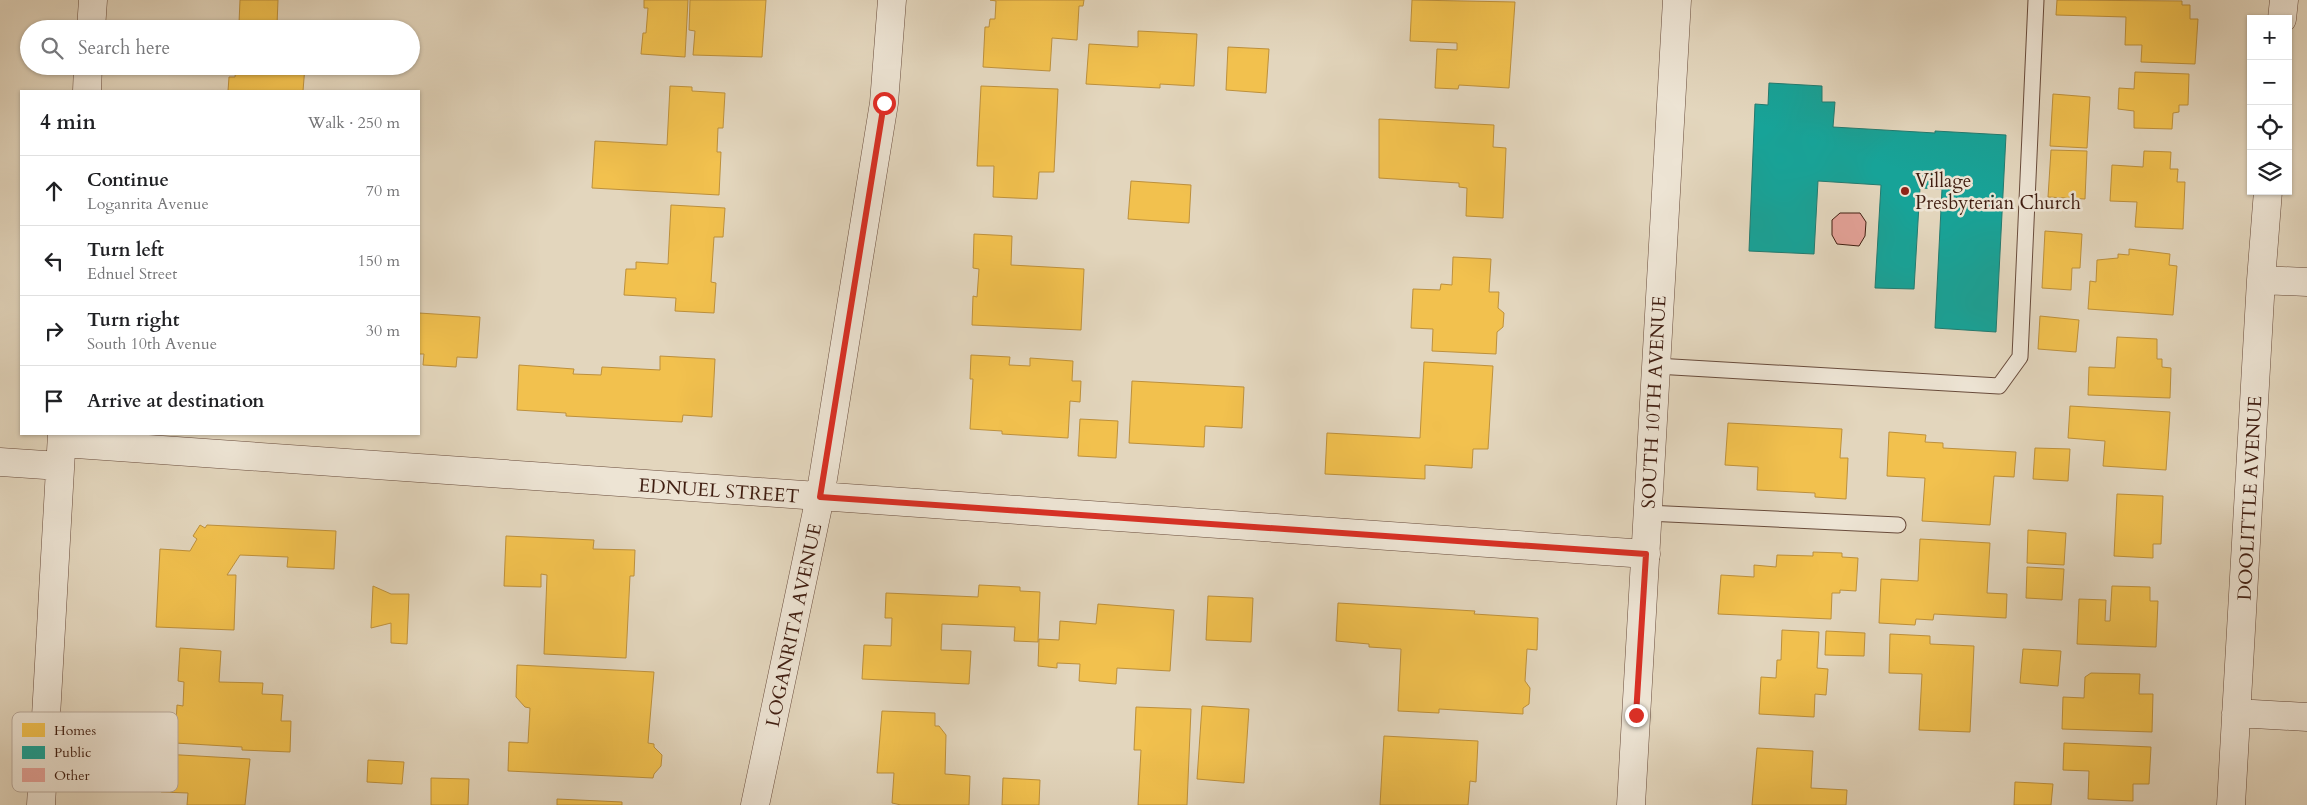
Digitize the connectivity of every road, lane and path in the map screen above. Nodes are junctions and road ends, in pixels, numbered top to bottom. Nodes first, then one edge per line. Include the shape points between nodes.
1 (93, 0) edge
2 (892, 0) edge
3 (1677, 0) edge
4 (2036, 0) edge
5 (2284, 0) edge
6 (2282, 15) edge
7 (92, 20) edge
8 (87, 75) edge
9 (86, 90) edge
10 (2268, 195) edge
11 (2261, 280) junction
12 (2307, 282) edge
13 (1656, 366) junction
14 (61, 448) edge
15 (0, 462) edge
16 (820, 497) junction
17 (1647, 513) junction
18 (1898, 525) dead end
19 (1646, 554) junction
20 (46, 712) edge
21 (2236, 713) junction
22 (2307, 717) edge
23 (42, 792) edge
24 (41, 805) edge
25 (755, 805) edge
26 (1631, 805) edge
27 (2231, 805) edge

1 - 7 street
2 - 16 street, LOGANRITA AVENUE via 884,103
3 - 13 street, SOUTH 10TH AVENUE
4 - 13 lane via 2020,358 1998,386
5 - 6 street
8 - 9 street
10 - 11 street, DOOLITTLE AVENUE
11 - 12 street
11 - 21 street, DOOLITTLE AVENUE
13 - 17 street, SOUTH 10TH AVENUE
14 - 15 street, EDNUEL STREET
14 - 16 street, EDNUEL STREET
14 - 20 street
16 - 19 street, EDNUEL STREET
16 - 25 street, LOGANRITA AVENUE
17 - 18 lane
17 - 19 street, SOUTH 10TH AVENUE
19 - 26 street, SOUTH 10TH AVENUE
21 - 22 street
21 - 27 street, DOOLITTLE AVENUE
23 - 24 street

